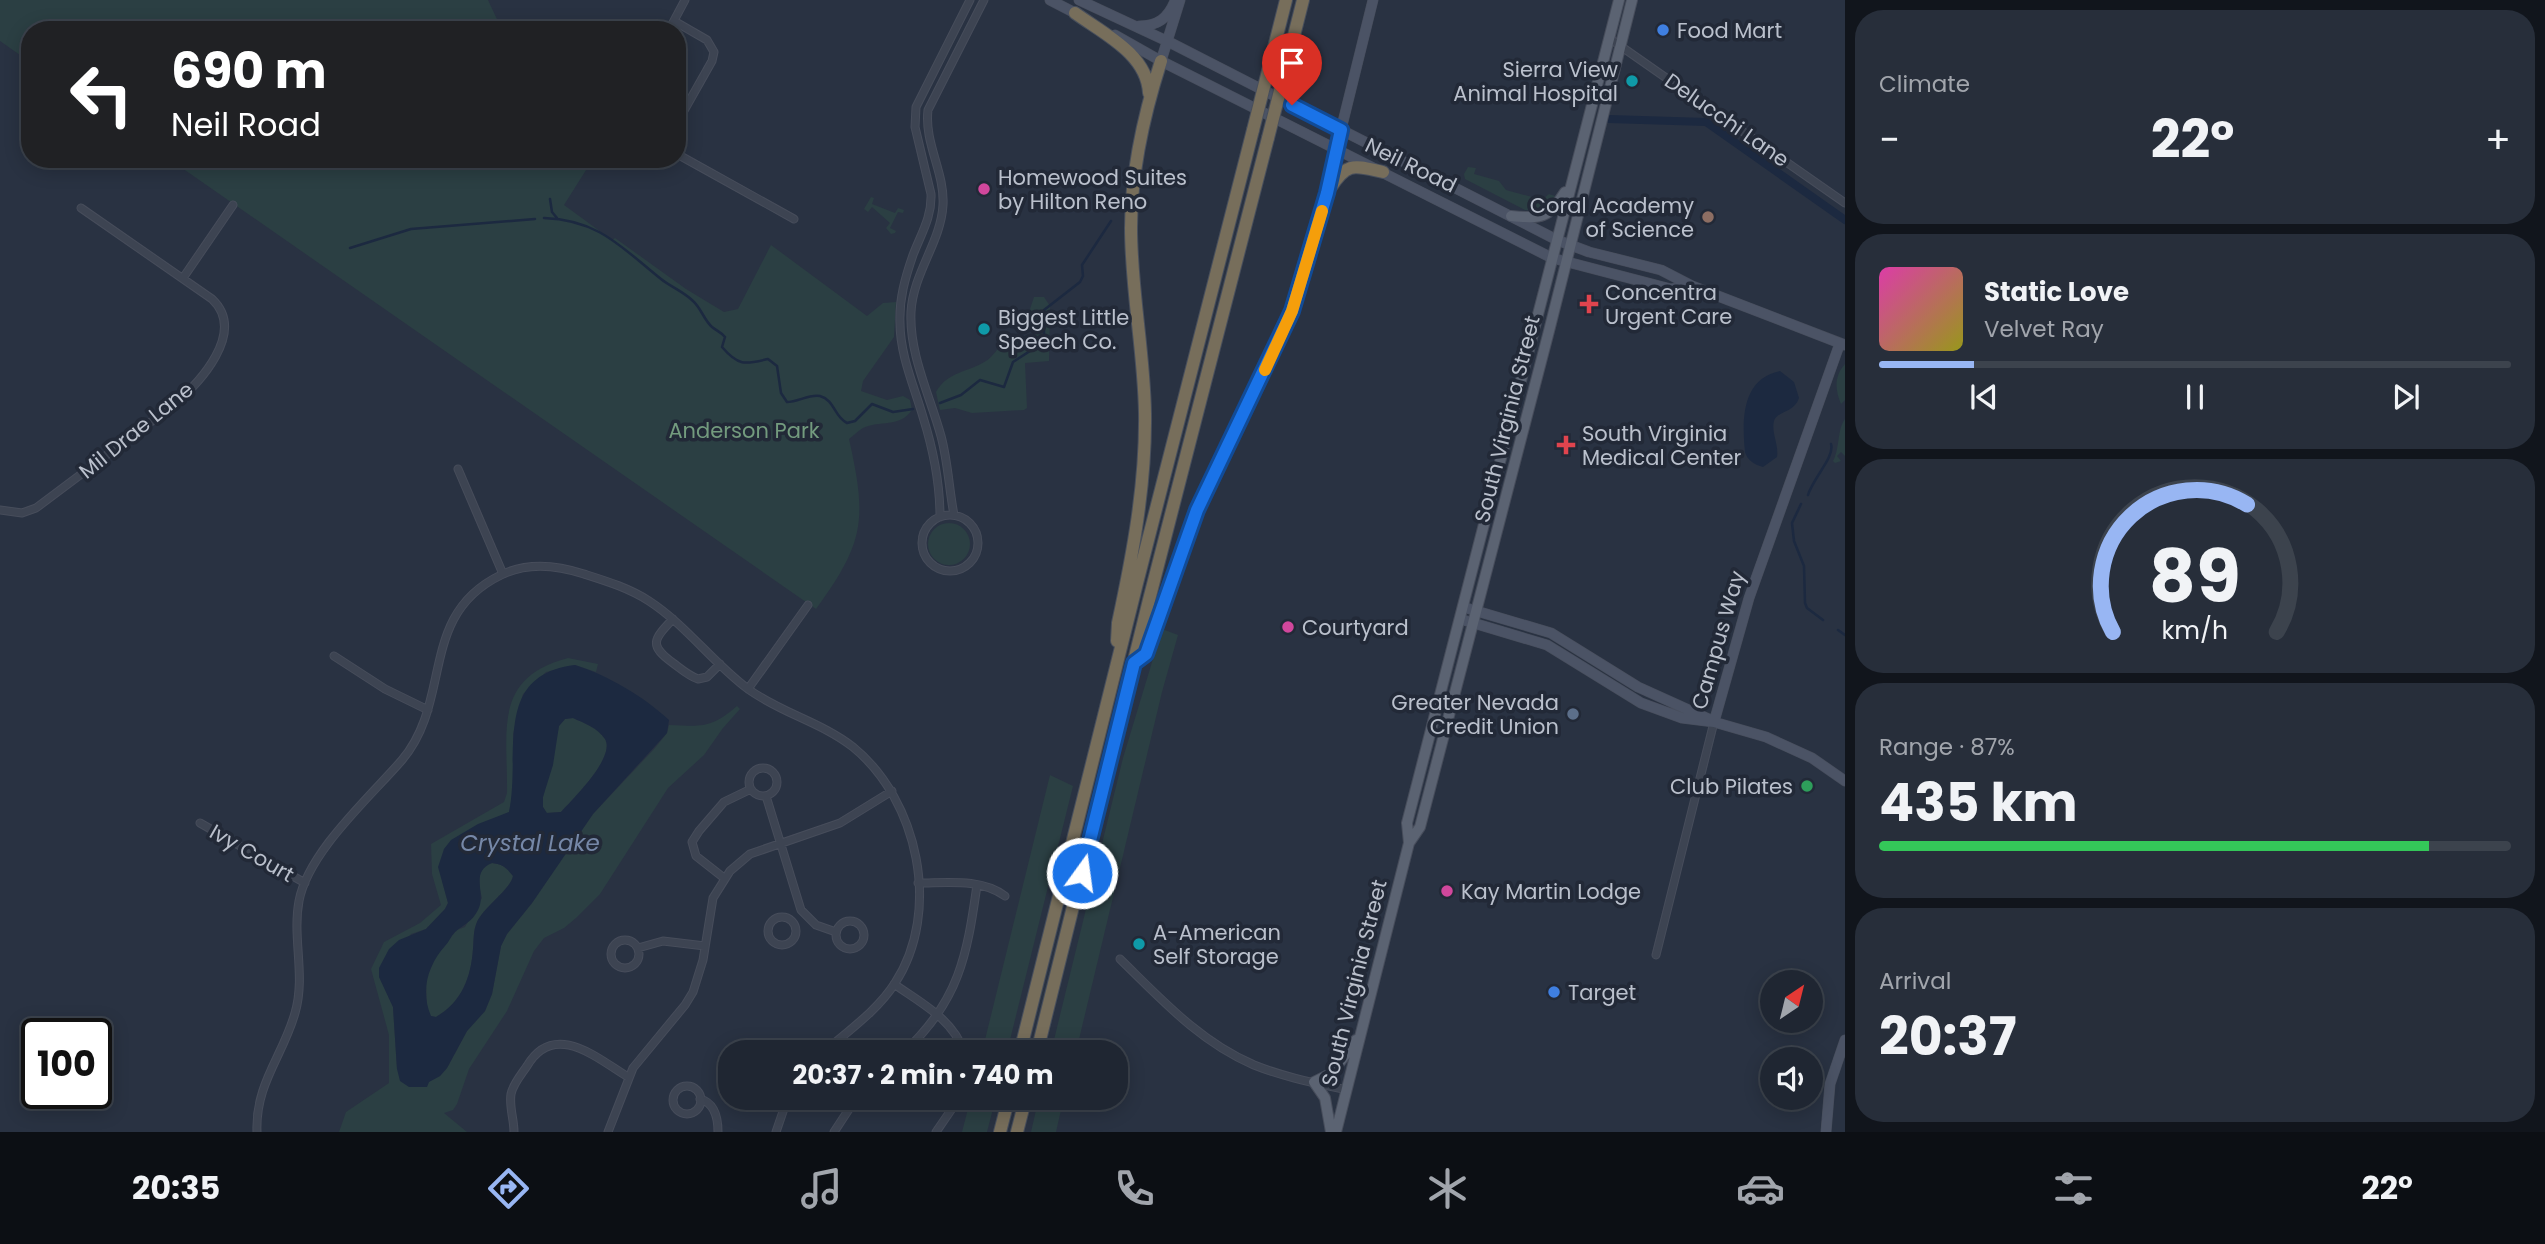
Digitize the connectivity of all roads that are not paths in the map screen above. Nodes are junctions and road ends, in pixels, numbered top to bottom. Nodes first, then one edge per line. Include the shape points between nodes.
1 (685, 0) edge
2 (970, 0) edge
3 (984, 0) edge
4 (1050, 0) edge
5 (1178, 0) edge
6 (1286, 0) edge
7 (1303, 0) edge
8 (1373, 0) edge
9 (1619, 0) edge
10 (1632, 0) edge
11 (1077, 7) edge
12 (674, 20) edge
13 (1135, 26) junction
14 (686, 27) edge
15 (1609, 38) junction
16 (1168, 42) junction
17 (1621, 46) junction
18 (1161, 61) junction
19 (1150, 101) junction
20 (686, 107) edge
21 (1341, 130) junction
22 (1336, 150) junction
23 (686, 159) edge
24 (1383, 172) junction
25 (1572, 180) junction
26 (1327, 193) junction
27 (1845, 202) edge
28 (233, 205) dead end
29 (81, 208) dead end
30 (1511, 216) junction
31 (794, 219) dead end
32 (1556, 240) junction
33 (1570, 246) junction
34 (1552, 258) junction
35 (1566, 263) junction
36 (183, 278) junction
37 (1692, 286) junction
38 (1842, 344) edge
39 (458, 469) dead end
40 (0, 510) edge
41 (954, 515) junction
42 (940, 517) junction
43 (503, 574) junction
44 (808, 605) dead end
45 (1463, 607) junction
46 (1477, 611) junction
47 (673, 619) junction
48 (1460, 619) junction
49 (1472, 624) junction
50 (334, 656) dead end
51 (1118, 658) junction
52 (1134, 663) junction
53 (720, 664) junction
54 (748, 689) junction
55 (428, 709) junction
56 (1714, 722) junction
57 (1845, 781) edge
58 (751, 789) junction
59 (892, 792) junction
60 (766, 796) junction
61 (200, 823) dead end
62 (780, 843) junction
63 (1409, 843) junction
64 (724, 878) junction
65 (305, 883) junction
66 (918, 883) junction
67 (978, 885) junction
68 (1005, 896) dead end
69 (804, 915) junction
70 (793, 923) dead end
71 (836, 932) junction
72 (705, 946) junction
73 (638, 948) junction
74 (1656, 955) dead end
75 (1119, 959) dead end
76 (894, 985) junction
77 (938, 1016) junction
78 (1360, 1035) junction
79 (837, 1040) edge
80 (915, 1040) edge
81 (958, 1040) edge
82 (1023, 1040) edge
83 (1040, 1040) edge
84 (1845, 1040) edge
85 (628, 1077) junction
86 (1314, 1082) junction
87 (1347, 1090) junction
88 (700, 1099) dead end
89 (784, 1110) edge
90 (848, 1110) edge
91 (951, 1110) edge
92 (1006, 1110) edge
93 (1023, 1110) edge
94 (257, 1132) edge
95 (514, 1132) edge
96 (608, 1132) edge
97 (718, 1132) edge
98 (776, 1132) edge
99 (834, 1132) edge
100 (936, 1132) edge
101 (1000, 1132) edge
102 (1017, 1132) edge
103 (1334, 1132) edge
104 (1826, 1132) edge

1 - 12 street
2 - 42 street via 916,107 915,127 932,205 902,287 900,320 905,360 933,453
3 - 41 street via 928,110 943,204 915,285 911,312 917,358 945,452
4 - 11 street, Neil Road
5 - 13 street via 1157,23
5 - 16 street
6 - 51 highway, bridge
7 - 52 highway, bridge
8 - 21 street
9 - 15 main road, South Virginia Street
10 - 17 main road, South Virginia Street
11 - 13 street, Neil Road
11 - 18 street, Neil Road
11 - 19 highway via 1136,58 1147,76
13 - 16 street, Neil Road
14 - 20 street via 707,40 714,52
15 - 17 street, Delucchi Lane
15 - 25 main road, South Virginia Street
16 - 18 street
16 - 21 street, Neil Road
17 - 27 street, Delucchi Lane
17 - 33 main road, South Virginia Street
18 - 19 highway
18 - 22 street, Neil Road
19 - 51 highway via 1135,170 1131,225 1144,381 1143,474 1118,623
21 - 22 street
21 - 30 street, Neil Road
22 - 24 street, Neil Road
22 - 26 highway
23 - 31 street
24 - 26 highway via 1348,167
24 - 34 street, Neil Road
25 - 30 main road via 1549,213 1536,218
25 - 32 main road, South Virginia Street
26 - 52 highway via 1292,311 1197,510 1146,654
28 - 36 street
29 - 36 street, Mil Drae Lane
30 - 32 street, Neil Road
32 - 33 street, Neil Road
32 - 34 main road, South Virginia Street
33 - 35 main road, South Virginia Street
33 - 37 street, Neil Road via 1661,270
34 - 35 street, Neil Road
34 - 45 main road, South Virginia Street
35 - 37 street, Neil Road via 1671,289
35 - 46 main road, South Virginia Street
36 - 40 street, Mil Drae Lane via 219,306 226,328 221,345 192,389 36,508 22,513
37 - 38 street, Neil Road
38 - 56 street, Campus Way via 1749,598
39 - 43 street
41 - 42 street
41 - 42 street via 975,529 979,544 973,561 952,572 936,568 923,553 926,528
43 - 47 street via 545,566 574,571 628,589
43 - 55 street via 478,589 452,621
44 - 54 street
45 - 46 street
45 - 48 main road, South Virginia Street
46 - 49 main road, South Virginia Street
46 - 56 street via 1551,633 1638,687
47 - 53 street
47 - 53 street via 656,640 663,656 698,679
48 - 49 street
48 - 63 main road, South Virginia Street via 1407,823
49 - 56 street via 1547,645 1654,709 1682,719
49 - 63 main road, South Virginia Street via 1420,827
50 - 55 street via 385,689
51 - 82 highway
52 - 83 highway
53 - 54 street
54 - 59 street via 841,738 868,761
55 - 65 street via 411,750 325,848
56 - 57 street via 1796,750
56 - 74 street, Campus Way
58 - 60 street
58 - 60 street via 754,771 770,770 777,784
58 - 64 street via 718,808 692,842 696,856
59 - 62 street via 840,823
59 - 66 street via 913,844
60 - 62 street
61 - 65 street, Ivy Court
62 - 64 street via 750,854
62 - 69 street
63 - 78 main road, South Virginia Street
64 - 72 street via 709,911
65 - 94 street via 298,914 297,1006 261,1089
66 - 67 street
66 - 76 street via 916,929
67 - 68 street
67 - 77 street via 957,982
69 - 70 street
69 - 71 street
71 - 71 street via 839,943 849,949 860,945 864,934 859,924 849,921
72 - 73 street via 663,941
72 - 85 street via 689,998
73 - 73 street via 629,941 618,942 611,951 614,963 630,968 638,960
75 - 86 street via 1211,1042 1272,1072
76 - 77 street
76 - 79 street
77 - 80 street
77 - 81 street
78 - 86 main road via 1337,1068
78 - 87 main road, South Virginia Street
84 - 104 street via 1830,1084
85 - 95 street via 573,1045 541,1049 513,1090
85 - 96 street
86 - 87 street
86 - 103 main road via 1325,1098
87 - 103 main road, South Virginia Street
88 - 97 street via 713,1107
89 - 98 street
90 - 99 street
91 - 100 street
92 - 101 highway
93 - 102 highway

